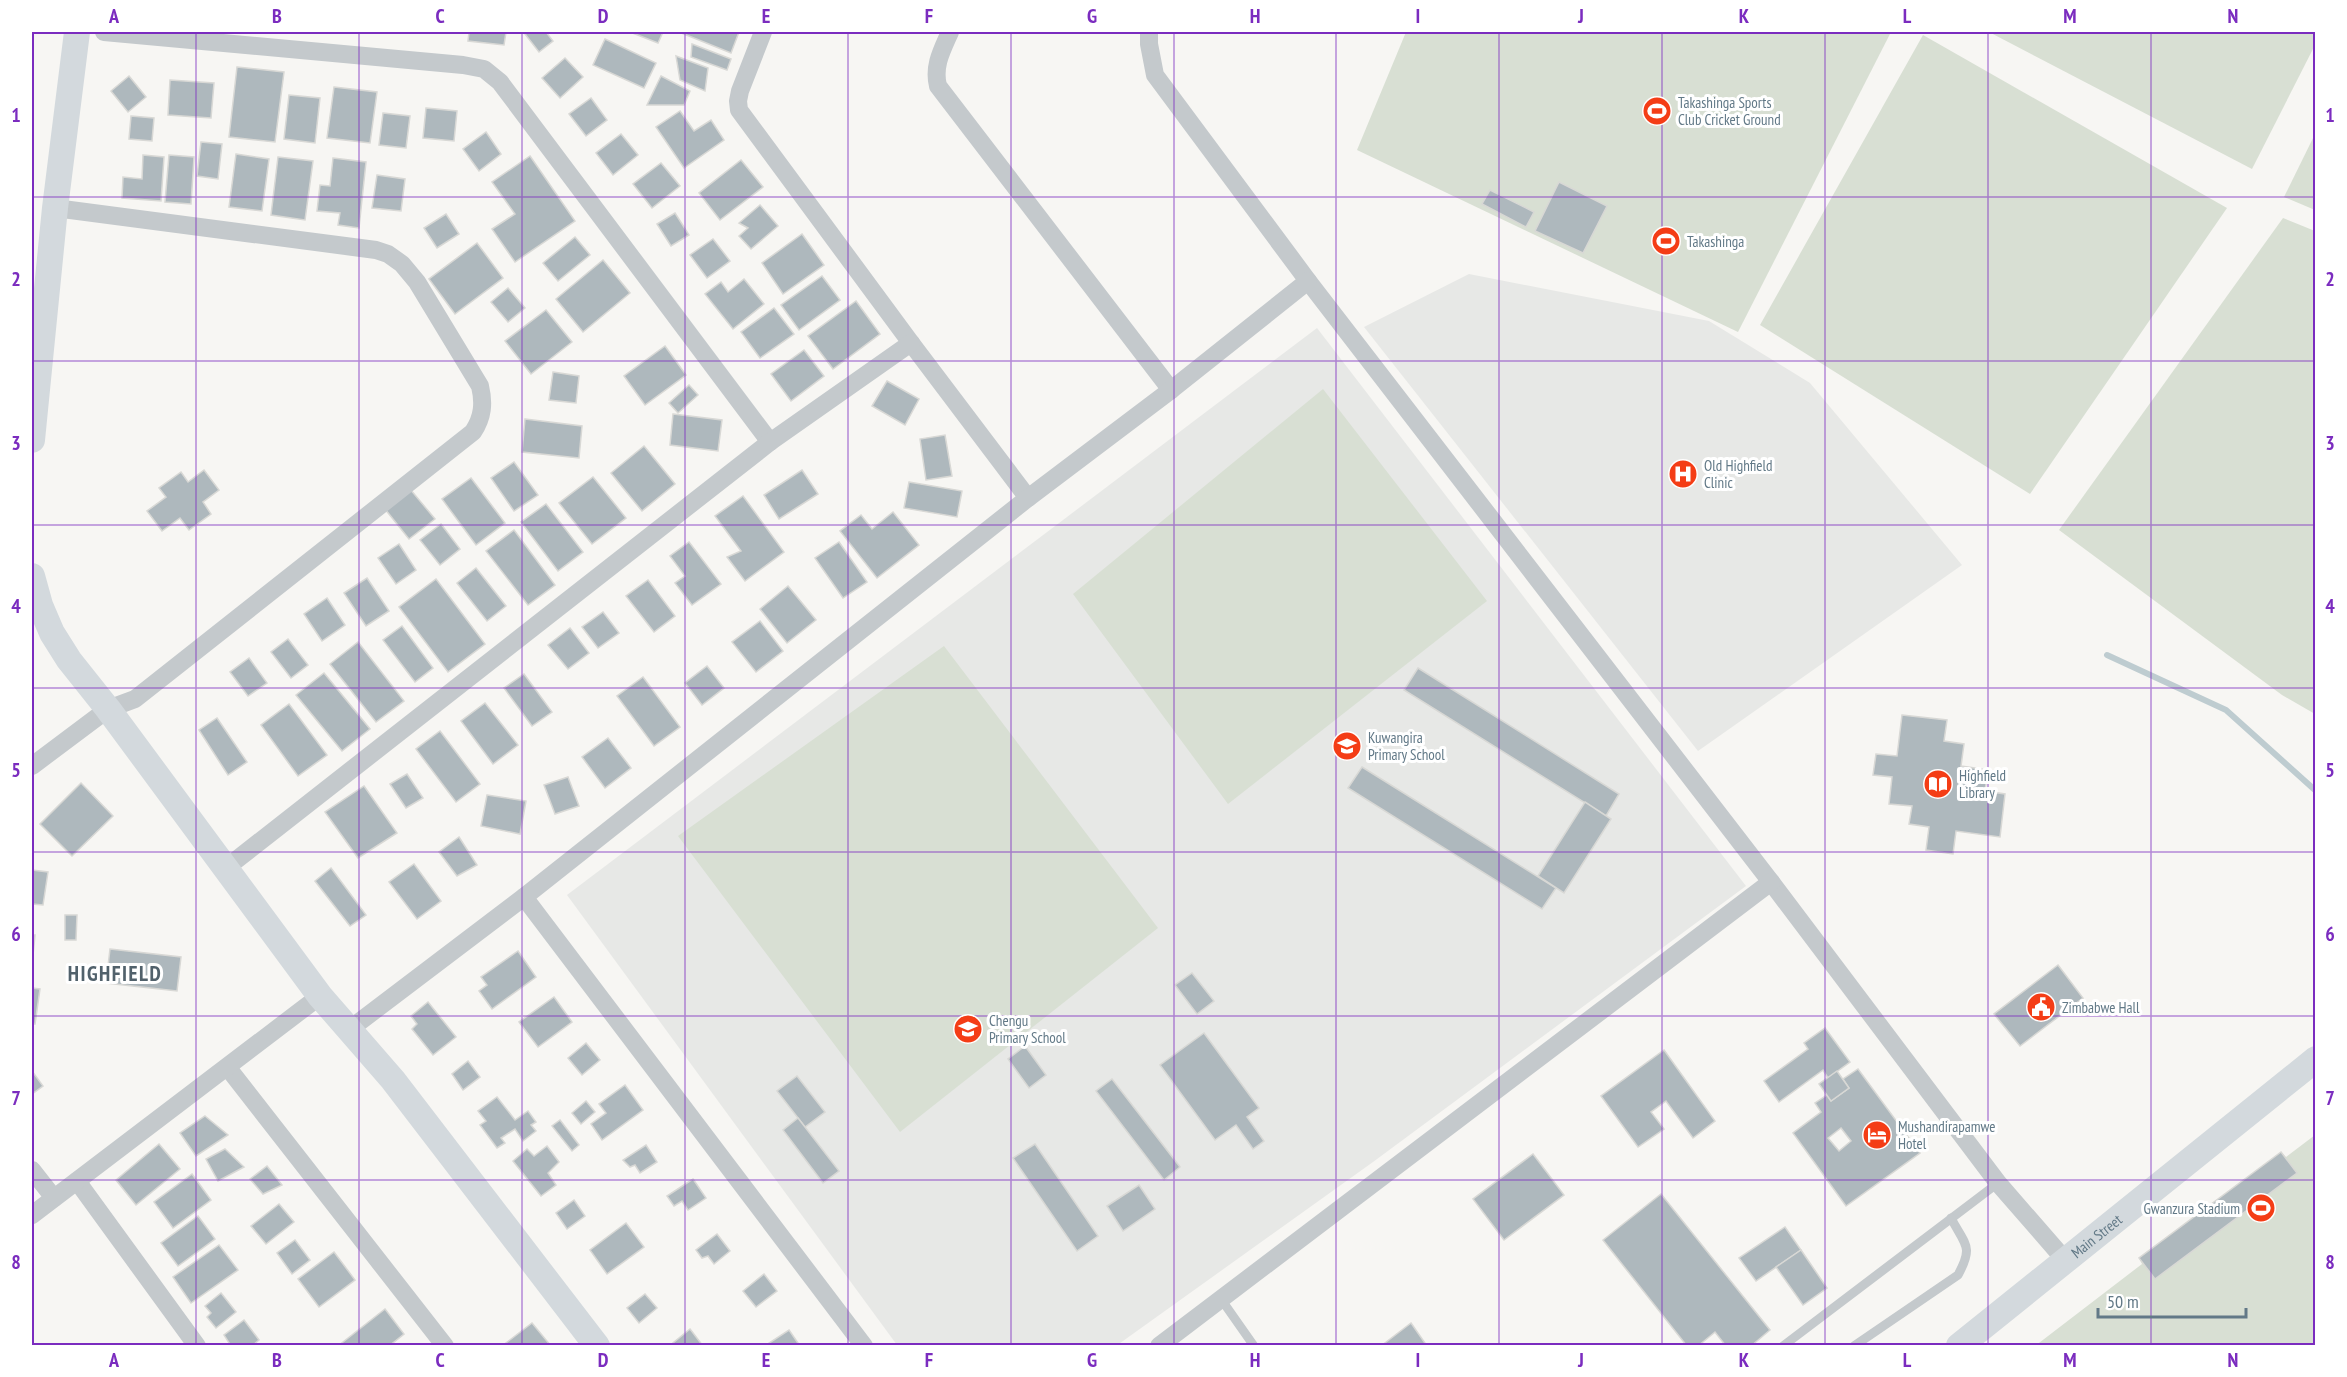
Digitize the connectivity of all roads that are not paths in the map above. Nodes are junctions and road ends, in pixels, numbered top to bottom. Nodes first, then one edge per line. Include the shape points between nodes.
1 (77, 32) edge
2 (104, 32) edge
3 (763, 32) edge
4 (950, 32) edge
5 (1149, 32) edge
6 (55, 208) junction
7 (1308, 281) junction
8 (910, 343) junction
9 (1171, 390) junction
10 (32, 440) edge
11 (771, 442) junction
12 (1028, 498) junction
13 (32, 576) edge
14 (108, 709) junction
15 (32, 766) edge
16 (226, 868) junction
17 (1771, 882) junction
18 (524, 897) junction
19 (320, 996) junction
20 (350, 1029) junction
21 (2316, 1059) edge
22 (228, 1068) junction
23 (32, 1170) edge
24 (77, 1181) junction
25 (1998, 1183) junction
26 (54, 1198) junction
27 (32, 1215) edge
28 (1951, 1218) junction
29 (2065, 1260) junction
30 (1221, 1299) junction
31 (197, 1346) edge
32 (445, 1346) edge
33 (597, 1346) edge
34 (864, 1346) edge
35 (1159, 1346) edge
36 (1254, 1346) edge
37 (1783, 1346) edge
38 (1854, 1346) edge
39 (1959, 1346) edge

1 - 6 street
2 - 11 street via 484,69 500,82
3 - 8 street via 740,91 739,110
4 - 9 street via 937,62 938,86
5 - 7 street via 1155,75
6 - 10 street
6 - 14 street via 388,254 417,282 480,386 483,405 480,422 473,432 135,699
7 - 9 street
7 - 17 street
8 - 11 street
8 - 12 street
9 - 12 street
11 - 16 street
12 - 18 street
13 - 14 street via 52,633
14 - 15 street
14 - 16 street
16 - 19 street
17 - 25 street
17 - 30 street
18 - 20 street
18 - 34 street
19 - 20 street
19 - 22 street
20 - 33 street
21 - 29 street, Main Street
22 - 24 street
22 - 32 street
23 - 26 street
24 - 26 street
24 - 31 street
25 - 28 lane
25 - 29 street
26 - 27 street
28 - 37 lane
28 - 38 lane via 1969,1251 1958,1275
29 - 39 street, Main Street
30 - 35 street
30 - 36 lane

